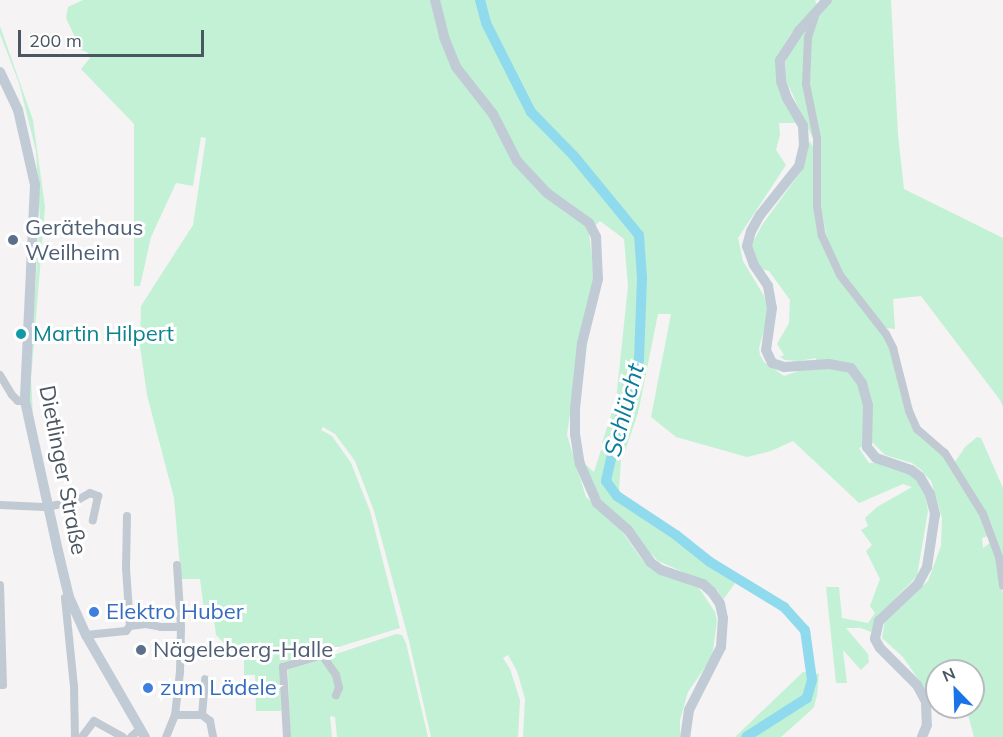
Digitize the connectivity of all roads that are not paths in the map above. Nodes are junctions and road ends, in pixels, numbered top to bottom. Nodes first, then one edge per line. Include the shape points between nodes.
1 (435, 0) edge
2 (827, 0) edge
3 (815, 16) junction
4 (0, 72) edge
5 (0, 375) edge
6 (25, 401) junction
7 (0, 505) edge
8 (49, 505) junction
9 (127, 516) dead end
10 (93, 520) dead end
11 (177, 564) dead end
12 (0, 585) edge
13 (1003, 586) edge
14 (69, 597) junction
15 (130, 626) junction
16 (182, 627) junction
17 (86, 635) junction
18 (205, 679) dead end
19 (2, 685) edge
20 (336, 695) dead end
21 (175, 715) junction
22 (202, 715) junction
23 (142, 733) edge
24 (75, 737) edge
25 (82, 737) edge
26 (123, 737) edge
27 (131, 737) edge
28 (166, 737) edge
29 (213, 737) edge
30 (287, 737) edge
31 (685, 737) edge
32 (922, 737) edge

1 - 31 street via 456,67 493,114 517,161 547,193 589,223 596,237 598,279 582,343 574,408 580,464 597,503 628,530 650,562 712,592 723,618 721,647 688,710
2 - 3 street
3 - 13 street via 808,37 806,84 817,138 817,206 822,236 840,275 893,348 917,429 945,453 983,514 999,557
3 - 32 street via 799,31 780,60 781,81 803,126 799,166 760,215 747,246 768,286 772,308 766,350 772,363 784,367 829,364 851,368 862,383 868,405 867,447 876,458 911,470 930,494 935,514 927,567 918,584 879,621 875,639 917,685 926,702 927,725
4 - 6 street, Dietlinger Straße via 18,110 35,185
5 - 6 street via 12,395
6 - 8 street, Dietlinger Straße
7 - 8 street
8 - 10 street via 74,502 90,493 98,496
8 - 14 street, Dietlinger Straße
9 - 15 street
11 - 16 street
12 - 19 street
14 - 17 street, Dietlinger Straße
14 - 24 street via 65,598
15 - 16 street
15 - 17 street via 126,631
16 - 21 street
17 - 23 street, Dietlinger Straße
18 - 22 street
20 - 30 street via 336,675 322,655 283,667
21 - 22 street
21 - 28 street
22 - 29 street via 210,721
23 - 27 street
25 - 26 street via 94,721

